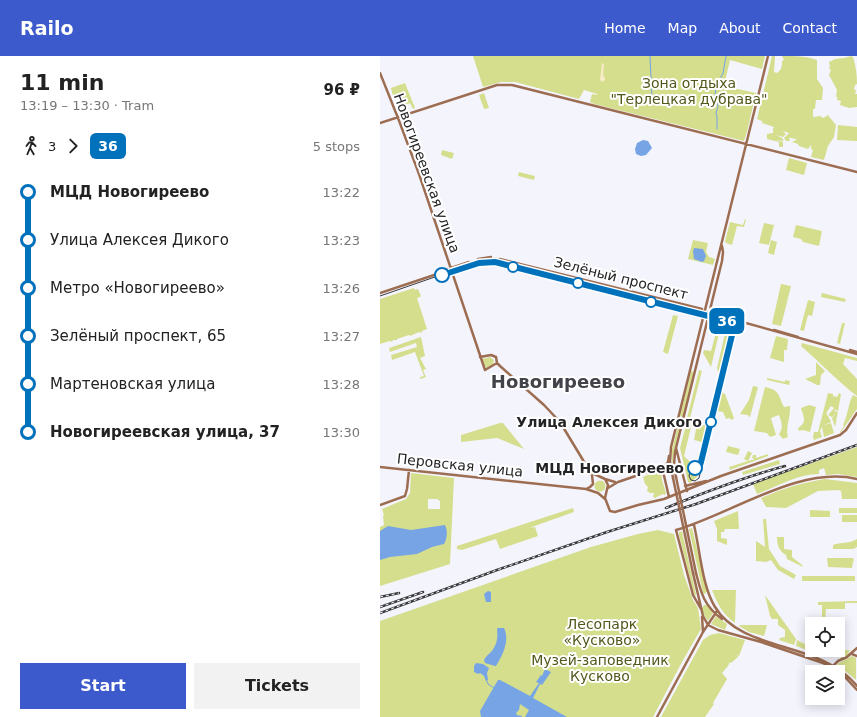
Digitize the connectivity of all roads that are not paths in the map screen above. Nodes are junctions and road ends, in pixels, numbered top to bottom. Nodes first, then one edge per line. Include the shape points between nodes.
1 (768, 56) edge
2 (380, 73) edge
3 (398, 118) junction
4 (380, 123) edge
5 (746, 144) junction
6 (857, 172) edge
7 (721, 245) junction
8 (450, 269) junction
9 (380, 292) edge
10 (705, 311) junction
11 (710, 312) junction
12 (857, 353) edge
13 (480, 356) junction
14 (497, 363) junction
15 (857, 413) edge
16 (671, 448) junction
17 (676, 448) junction
18 (380, 467) edge
19 (662, 467) junction
20 (674, 468) junction
21 (681, 468) junction
22 (409, 470) junction
23 (590, 471) junction
24 (672, 474) junction
25 (674, 477) junction
26 (604, 479) junction
27 (857, 479) edge
28 (710, 480) junction
29 (618, 482) junction
30 (593, 483) junction
31 (685, 486) junction
32 (586, 489) junction
33 (607, 489) junction
34 (686, 491) junction
35 (597, 493) junction
36 (669, 497) junction
37 (605, 499) junction
38 (380, 505) edge
39 (694, 525) junction
40 (695, 573) junction
41 (697, 589) junction
42 (709, 593) junction
43 (701, 594) junction
44 (693, 596) junction
45 (701, 611) junction
46 (716, 612) junction
47 (708, 625) junction
48 (703, 632) junction
49 (857, 648) edge
50 (850, 655) junction
51 (857, 656) edge
52 (828, 665) edge
53 (830, 665) edge
54 (835, 665) edge
55 (845, 676) edge
56 (854, 682) edge
57 (857, 686) edge
58 (857, 690) edge
59 (658, 717) edge

1 - 5 main road
2 - 3 main road, Новогиреевская улица
3 - 4 main road
3 - 5 main road via 495,86 512,85
3 - 8 main road, Новогиреевская улица via 425,190
5 - 6 main road
5 - 7 main road
7 - 10 main road
7 - 11 main road via 723,259
8 - 9 main road, Зелёный проспект
8 - 10 main road, Зелёный проспект via 482,258 496,258
8 - 13 main road, Новогиреевская улица
10 - 11 main road, Зелёный проспект
10 - 16 main road
11 - 12 main road, Зелёный проспект
11 - 17 main road
13 - 14 main road via 494,356
13 - 14 main road, Новогиреевская улица via 485,370
14 - 23 main road via 560,422
15 - 28 main road via 840,436
16 - 19 main road via 668,462
16 - 24 main road
17 - 20 main road
17 - 21 main road
18 - 22 main road, Перовская улица
19 - 24 main road via 669,467
19 - 29 main road
19 - 36 main road
20 - 21 main road via 676,465
20 - 25 main road
21 - 31 main road
22 - 32 main road, Перовская улица
22 - 38 main road via 405,496
23 - 26 main road
23 - 30 main road
24 - 25 main road
25 - 40 main road, bridge
26 - 29 main road
26 - 30 main road via 598,478
26 - 33 main road via 608,483
27 - 39 main road via 840,476 795,482
28 - 31 main road
28 - 34 main road
29 - 33 main road
30 - 32 main road
30 - 35 main road via 593,489
31 - 34 main road
32 - 35 main road, Перовская улица
33 - 35 main road via 603,493
33 - 37 main road
34 - 36 main road
35 - 37 main road
36 - 37 main road via 615,512 609,510
39 - 42 main road
39 - 44 main road via 676,530
40 - 41 main road
40 - 43 main road
41 - 44 main road via 697,596
41 - 45 main road
42 - 43 main road via 706,596
42 - 46 main road
43 - 46 main road
44 - 45 main road
45 - 47 main road
45 - 48 main road
46 - 47 main road
46 - 53 main road via 748,635 817,657
47 - 48 main road
47 - 52 main road
48 - 59 main road
49 - 50 main road
50 - 51 main road
50 - 54 main road
55 - 56 main road
56 - 57 main road
56 - 58 main road

